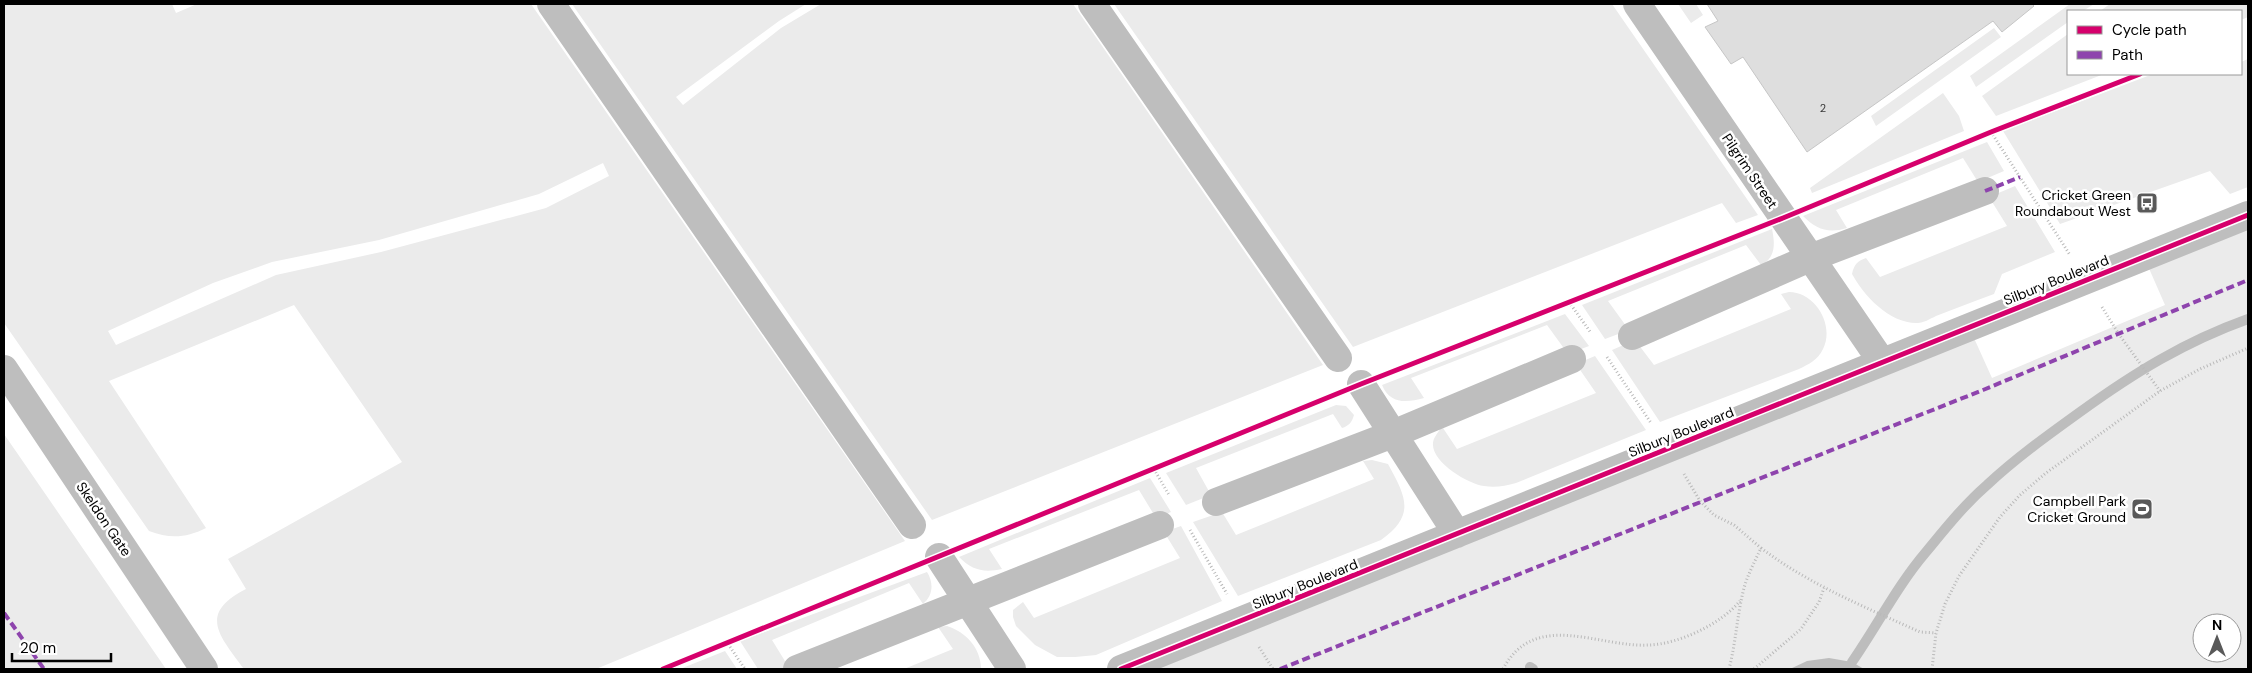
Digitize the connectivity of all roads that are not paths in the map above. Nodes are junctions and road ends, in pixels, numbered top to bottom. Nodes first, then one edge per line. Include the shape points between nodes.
1 (551, 4) edge
2 (1092, 4) edge
3 (1637, 4) edge
4 (1985, 191) dead end
5 (2248, 215) edge
6 (1810, 258) junction
7 (1632, 336) dead end
8 (1338, 358) dead end
9 (1572, 359) dead end
10 (1882, 362) junction
11 (4, 368) edge
12 (1361, 384) dead end
13 (1393, 434) junction
14 (1216, 502) dead end
15 (912, 525) dead end
16 (1160, 525) dead end
17 (1457, 534) junction
18 (939, 556) dead end
19 (969, 602) junction
20 (204, 669) edge
21 (797, 669) edge
22 (1012, 669) edge
23 (1122, 669) edge

1 - 15 street
2 - 8 street
3 - 6 street, Pilgrim Street
4 - 6 street
5 - 10 street, Silbury Boulevard
6 - 7 street
6 - 10 street, Pilgrim Street
9 - 13 street
10 - 17 street, Silbury Boulevard
11 - 20 street, Skeldon Gate
12 - 13 street
13 - 14 street
13 - 17 street
16 - 19 street
17 - 23 street, Silbury Boulevard
18 - 19 street
19 - 21 street
19 - 22 street

